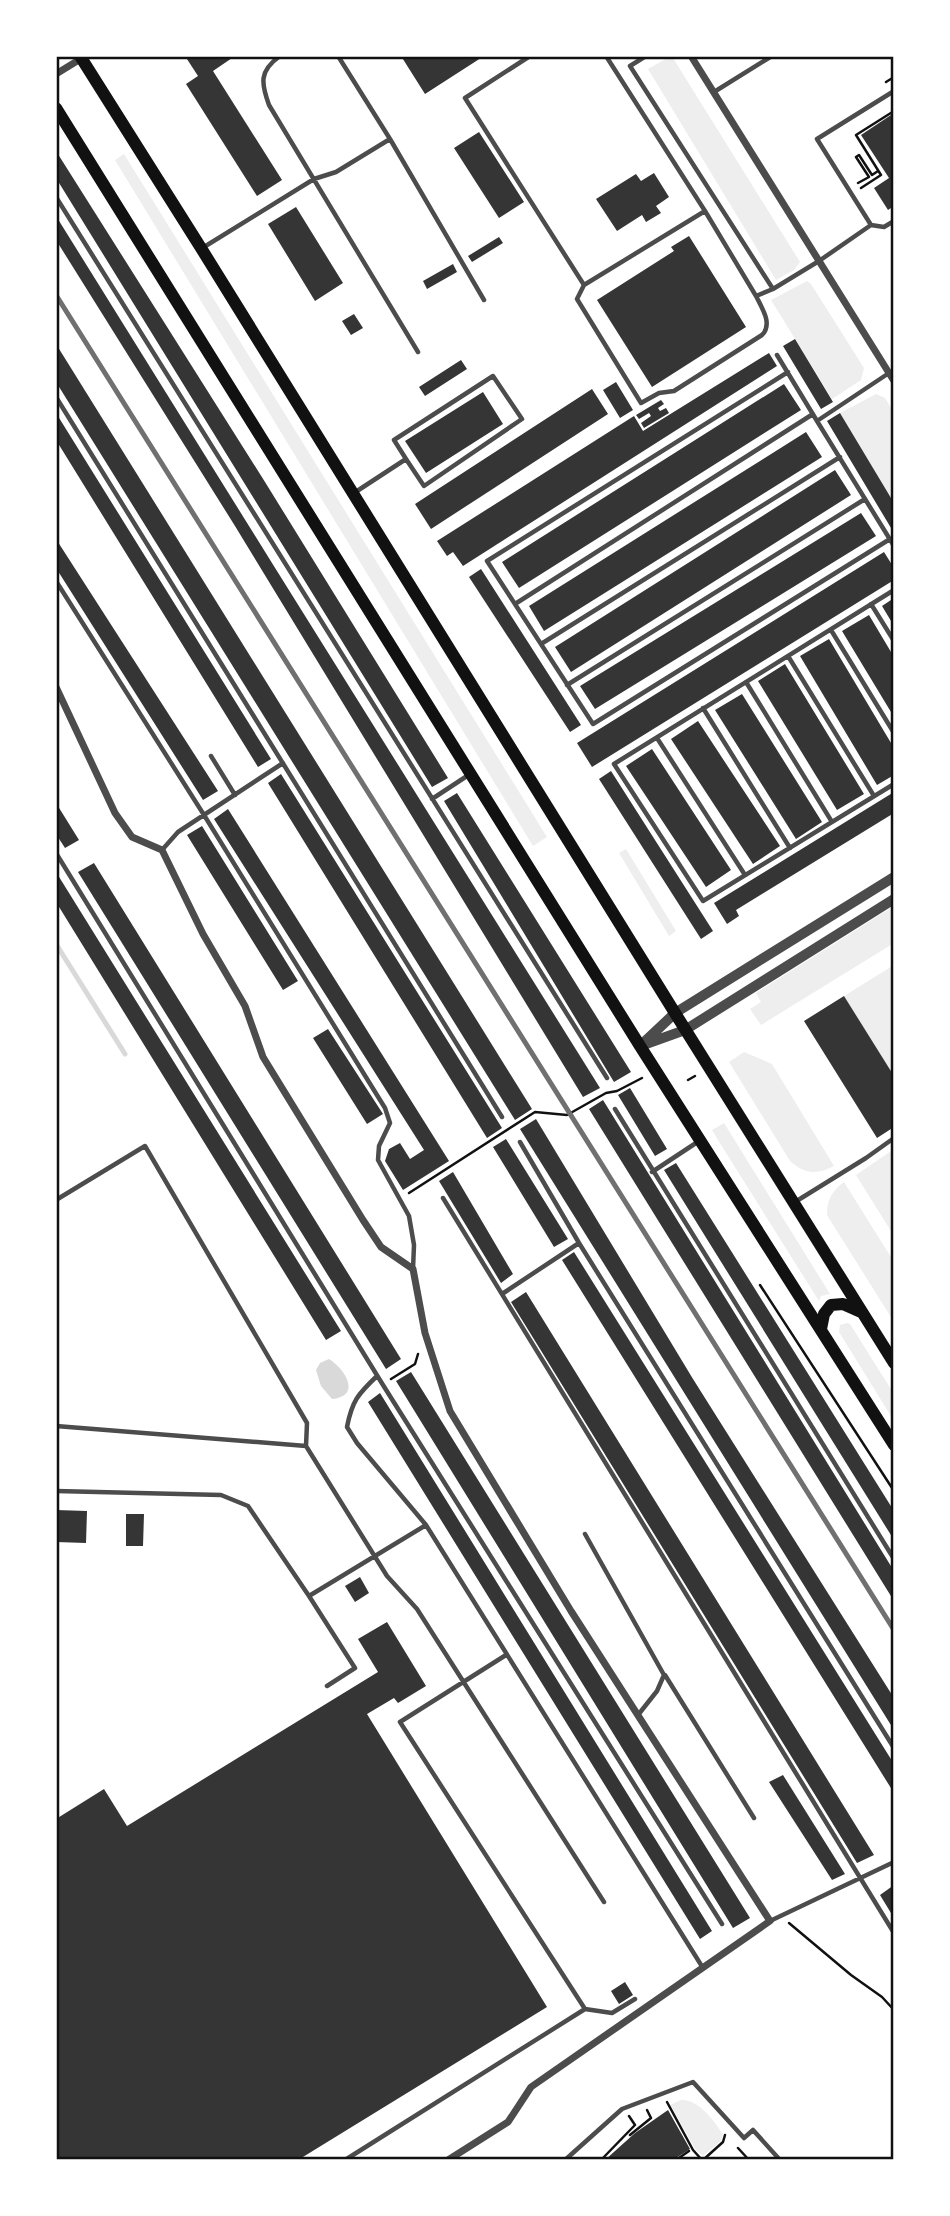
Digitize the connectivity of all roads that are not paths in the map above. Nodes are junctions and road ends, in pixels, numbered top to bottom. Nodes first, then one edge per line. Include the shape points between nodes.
1 (280, 56) edge
2 (338, 56) edge
3 (530, 56) edge
4 (606, 56) edge
5 (646, 56) edge
6 (691, 56) edge
7 (772, 56) edge
8 (82, 57) edge
9 (56, 74) edge
10 (894, 91) edge
11 (713, 92) junction
12 (56, 108) edge
13 (390, 139) junction
14 (314, 179) junction
15 (56, 197) edge
16 (705, 211) junction
17 (894, 221) edge
18 (871, 225) junction
19 (201, 248) junction
20 (819, 261) junction
21 (584, 285) junction
22 (773, 289) junction
23 (757, 296) junction
24 (484, 300) dead end
25 (418, 352) dead end
26 (777, 355) dead end
27 (788, 372) junction
28 (889, 373) junction
29 (894, 381) edge
30 (56, 397) edge
31 (813, 414) junction
32 (817, 421) junction
33 (840, 457) junction
34 (406, 459) junction
35 (353, 494) junction
36 (865, 499) junction
37 (890, 539) junction
38 (894, 546) edge
39 (56, 582) edge
40 (894, 590) edge
41 (515, 604) junction
42 (871, 604) junction
43 (830, 629) junction
44 (894, 641) edge
45 (541, 644) junction
46 (788, 656) junction
47 (746, 682) junction
48 (567, 685) junction
49 (56, 687) edge
50 (703, 708) junction
51 (894, 733) edge
52 (657, 738) junction
53 (211, 756) dead end
54 (283, 763) junction
55 (471, 773) junction
56 (894, 784) edge
57 (235, 794) junction
58 (874, 796) junction
59 (432, 799) junction
60 (204, 815) junction
61 (832, 822) junction
62 (790, 848) junction
63 (162, 850) junction
64 (56, 853) edge
65 (745, 875) junction
66 (894, 877) edge
67 (894, 899) edge
68 (675, 1013) junction
69 (685, 1030) junction
70 (640, 1046) junction
71 (607, 1078) dead end
72 (615, 1109) dead end
73 (502, 1117) dead end
74 (894, 1138) edge
75 (699, 1141) junction
76 (520, 1142) dead end
77 (652, 1172) junction
78 (443, 1198) dead end
79 (56, 1200) edge
80 (794, 1203) junction
81 (579, 1243) junction
82 (414, 1269) junction
83 (502, 1294) junction
84 (861, 1312) junction
85 (821, 1329) junction
86 (894, 1363) edge
87 (377, 1376) junction
88 (56, 1426) edge
89 (306, 1446) junction
90 (894, 1446) edge
91 (56, 1491) edge
92 (426, 1525) junction
93 (585, 1534) dead end
94 (375, 1556) junction
95 (894, 1559) edge
96 (309, 1596) junction
97 (506, 1656) junction
98 (664, 1675) junction
99 (464, 1681) junction
100 (327, 1686) dead end
101 (638, 1715) junction
102 (894, 1748) edge
103 (754, 1818) dead end
104 (894, 1863) edge
105 (860, 1879) junction
106 (604, 1902) dead end
107 (770, 1921) junction
108 (722, 1924) dead end
109 (894, 1933) edge
110 (704, 1969) junction
111 (635, 1999) dead end
112 (585, 2009) junction
113 (345, 2160) edge
114 (448, 2160) edge
115 (565, 2160) edge
116 (780, 2160) edge

1 - 14 lane via 263,75 264,89
2 - 13 lane
3 - 21 lane via 466,98
4 - 16 lane
5 - 22 lane via 630,66
6 - 11 street
7 - 11 lane
8 - 9 street
8 - 19 main road
10 - 18 lane via 817,139
11 - 20 street
12 - 55 main road
13 - 14 lane via 336,172
13 - 24 lane
14 - 19 lane
14 - 25 lane
15 - 59 lane
16 - 21 lane
16 - 23 lane
17 - 18 lane via 884,227
18 - 20 lane
19 - 35 main road
20 - 22 lane
20 - 28 street
21 - 23 lane via 577,299 641,403 674,391 766,332
22 - 23 lane
26 - 27 lane
27 - 31 lane
27 - 41 lane via 487,561
28 - 29 street
28 - 32 lane
30 - 54 lane
31 - 32 lane
31 - 41 lane
32 - 33 lane
33 - 36 lane
33 - 45 lane
34 - 34 lane via 424,486 522,419 493,376 394,440
34 - 35 lane
35 - 68 main road
36 - 37 lane
36 - 48 lane
37 - 38 lane
37 - 48 lane via 593,724
39 - 60 lane
40 - 42 lane
41 - 45 lane
42 - 43 lane
42 - 44 lane
43 - 46 lane
43 - 51 lane
45 - 48 lane
46 - 47 lane
46 - 58 lane
47 - 50 lane
47 - 61 lane
49 - 63 street via 115,813 132,837
50 - 52 lane
50 - 62 lane
52 - 65 lane
52 - 65 lane via 614,764 703,901
53 - 57 lane
54 - 57 lane
54 - 73 lane
55 - 59 lane
55 - 70 main road
56 - 58 lane
57 - 60 lane
58 - 61 lane
59 - 71 lane
60 - 63 lane via 178,832
60 - 82 lane via 385,1108 390,1123 378,1160 409,1216
61 - 62 lane
62 - 65 lane
63 - 82 street via 245,1006 263,1057 381,1247
64 - 87 lane
66 - 68 street
67 - 69 street
68 - 69 main road
68 - 70 street
69 - 70 street
69 - 80 main road
70 - 75 main road
72 - 77 lane
74 - 80 lane
75 - 77 lane
75 - 85 main road
76 - 81 lane
77 - 95 lane
78 - 83 lane
79 - 89 lane via 145,1146 307,1423
80 - 84 main road
81 - 83 lane
81 - 102 lane
82 - 101 street via 425,1333 450,1411
83 - 105 lane
84 - 85 main road via 831,1305
84 - 86 main road
85 - 90 main road
87 - 92 lane via 351,1406 347,1427
87 - 108 lane
88 - 89 lane
89 - 94 lane
91 - 96 lane via 221,1495 248,1506
92 - 94 lane
92 - 97 lane
93 - 98 lane
94 - 96 lane
94 - 99 lane
96 - 100 lane via 355,1668
97 - 99 lane
97 - 110 lane
98 - 101 lane
98 - 103 lane
99 - 106 lane
99 - 112 lane via 400,1721
101 - 107 street
104 - 105 lane
105 - 107 lane
105 - 109 lane
107 - 110 street
110 - 114 street via 531,2087 508,2122
111 - 112 lane via 612,2014
112 - 113 lane
115 - 116 lane via 622,2109 693,2082 744,2138 753,2130

